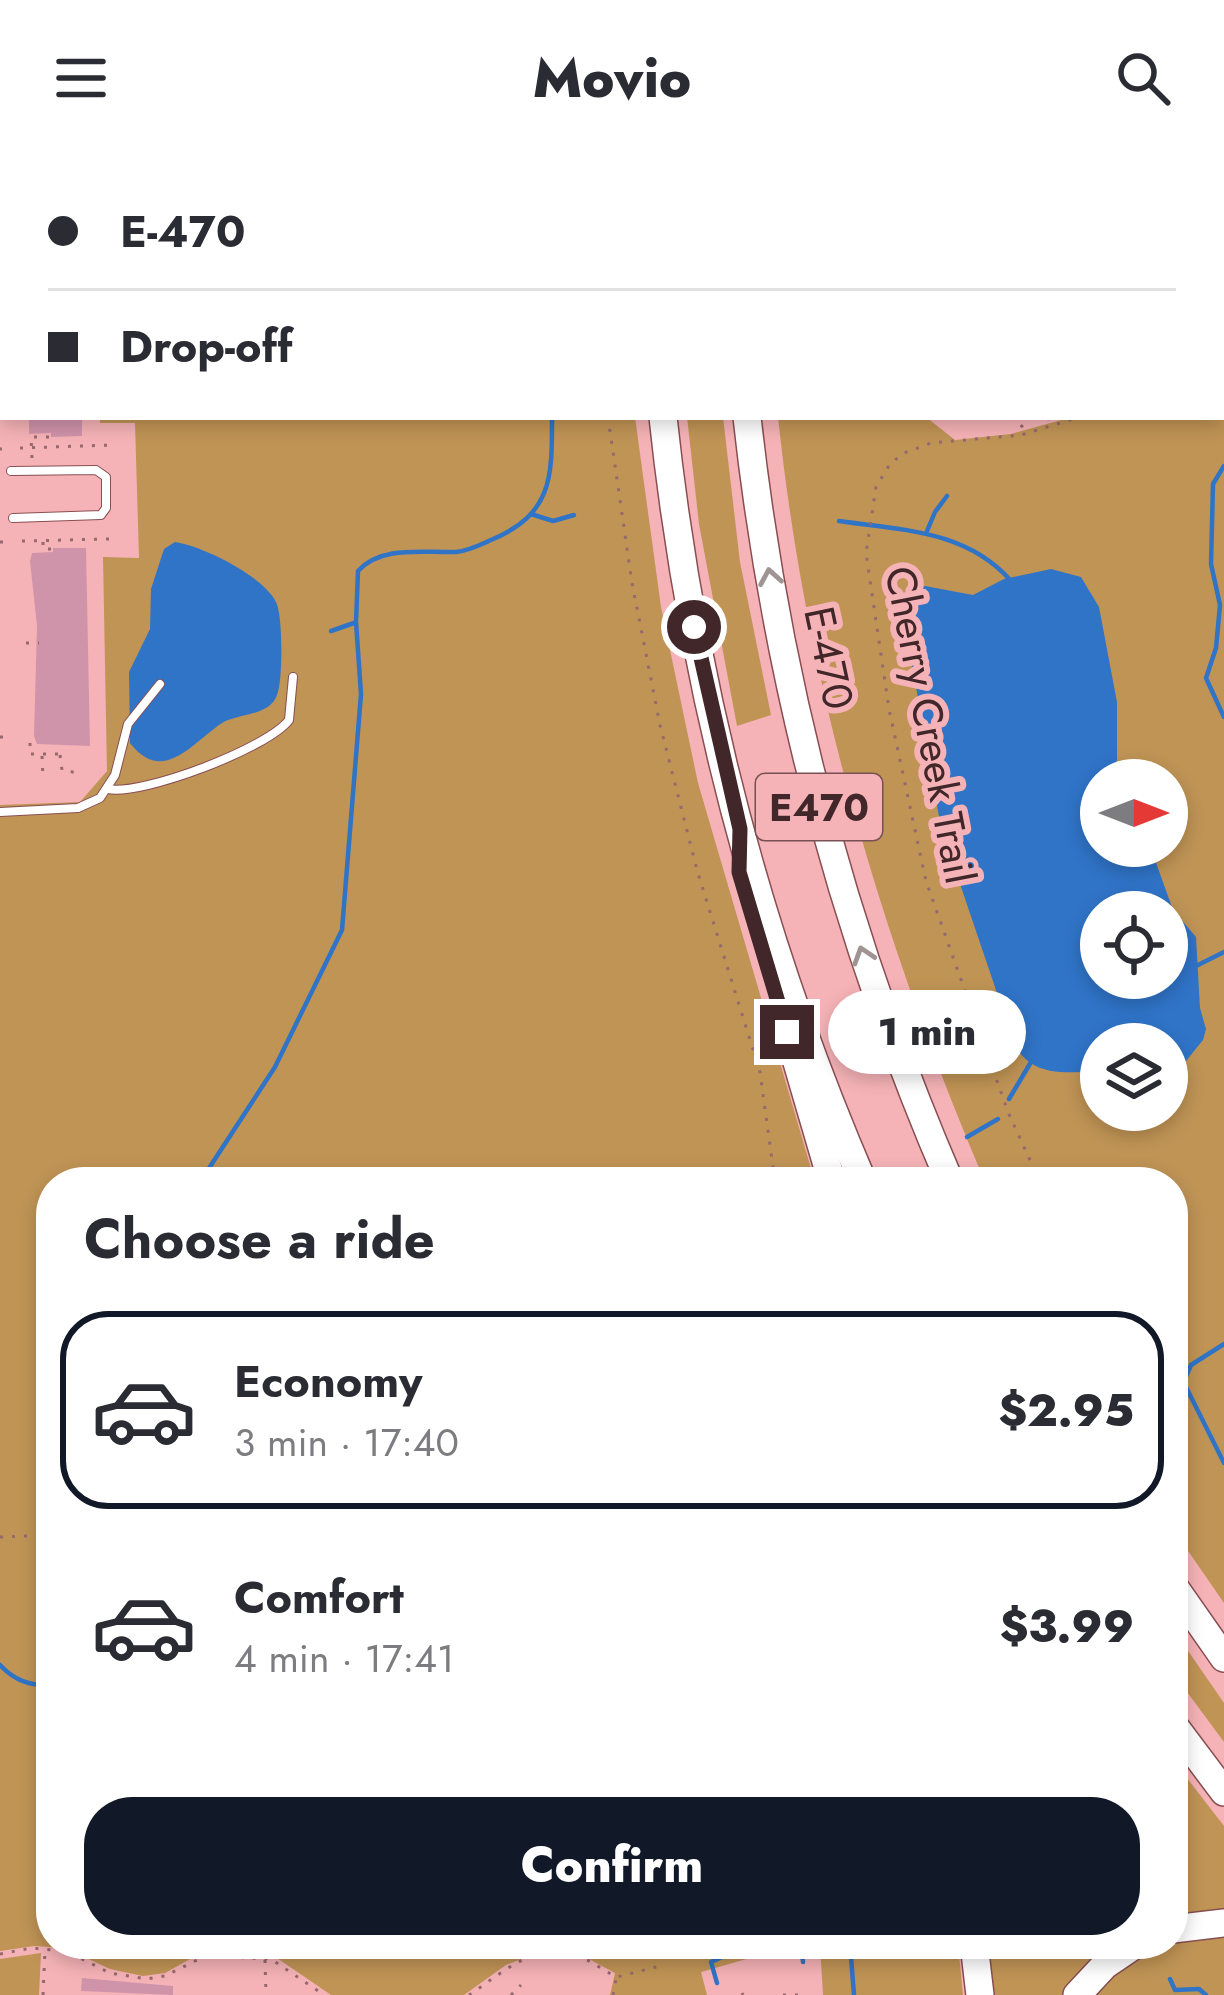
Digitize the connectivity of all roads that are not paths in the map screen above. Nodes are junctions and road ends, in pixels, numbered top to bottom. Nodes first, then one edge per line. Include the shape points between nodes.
1 (663, 420) edge
2 (746, 420) edge
3 (11, 472) dead end
4 (13, 518) dead end
5 (292, 677) dead end
6 (160, 684) dead end
7 (108, 789) junction
8 (0, 812) edge
9 (740, 829) junction
10 (828, 1167) edge
11 (857, 1167) edge
12 (944, 1167) edge
13 (1188, 1602) edge
14 (1188, 1607) edge
15 (1224, 1634) edge
16 (1224, 1658) edge
17 (1188, 1744) edge
18 (1224, 1792) edge
19 (1224, 1923) edge
20 (1188, 1927) edge
21 (976, 1959) edge
22 (1114, 1959) edge
23 (980, 1995) edge
24 (1077, 1995) edge

1 - 9 highway, E470 via 686,585
12 -> 2 highway, E-470 / E470 via 877,997 825,829 784,656
3 - 4 lane via 96,470 106,477 101,515
5 - 7 lane via 289,720 271,738 139,790
6 - 7 lane via 128,724
7 - 8 lane via 78,808
9 - 10 highway via 739,872
9 - 11 highway, E470 via 809,1048
13 - 15 highway
14 - 16 highway
17 - 18 highway
19 - 20 highway
21 - 23 highway
22 - 24 highway

